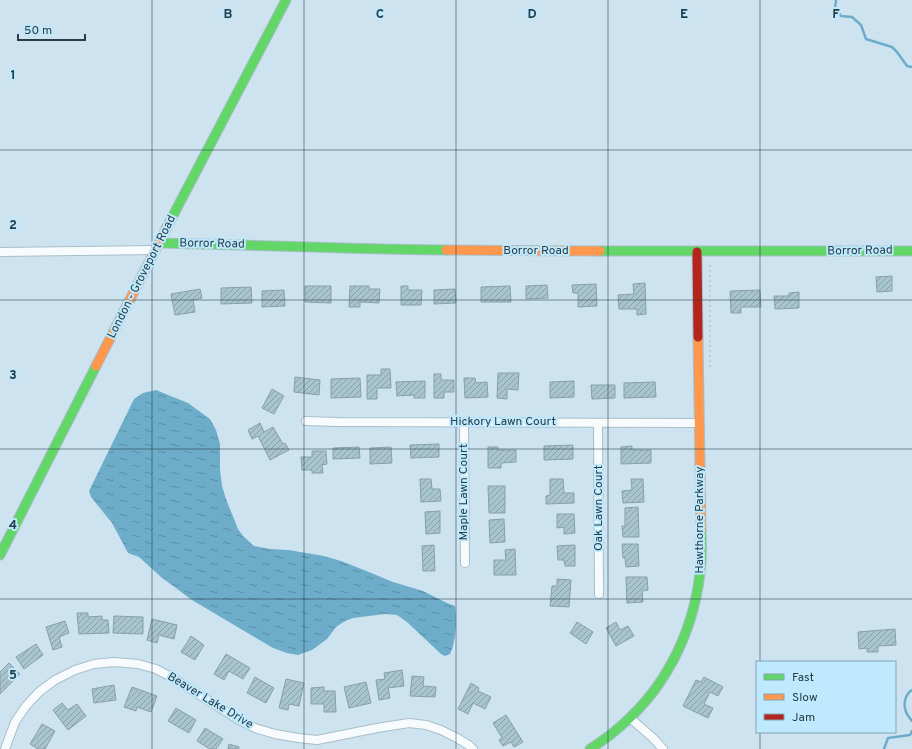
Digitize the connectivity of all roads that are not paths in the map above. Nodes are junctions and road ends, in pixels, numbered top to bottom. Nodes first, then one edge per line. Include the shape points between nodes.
1 (286, 0) edge
2 (158, 247) junction
3 (912, 251) edge
4 (0, 252) edge
5 (697, 252) junction
6 (306, 421) dead end
7 (464, 422) junction
8 (598, 422) junction
9 (699, 423) junction
10 (0, 555) edge
11 (465, 563) dead end
12 (599, 594) dead end
13 (630, 718) junction
14 (6, 749) edge
15 (473, 749) edge
16 (590, 749) edge
17 (664, 749) edge

1 - 2 street, London - Groveport Road
2 - 4 street, Borror Road
2 - 5 street, Borror Road via 279,246 396,250
2 - 10 street, London - Groveport Road
3 - 5 street, Borror Road
5 - 9 street, Hawthorne Parkway
6 - 7 street, Hickory Lawn Court
7 - 8 street, Hickory Lawn Court
7 - 11 street, Maple Lawn Court
8 - 9 street, Hickory Lawn Court
8 - 12 street, Oak Lawn Court
9 - 13 street, Hawthorne Parkway via 701,561 696,598 688,627 671,664 658,686
13 - 16 street, Hawthorne Parkway
13 - 17 street
14 - 15 street, Beaver Lake Drive via 14,722 39,692 75,670 94,664 114,662 156,669 239,720 275,734 317,740 409,723 441,730

